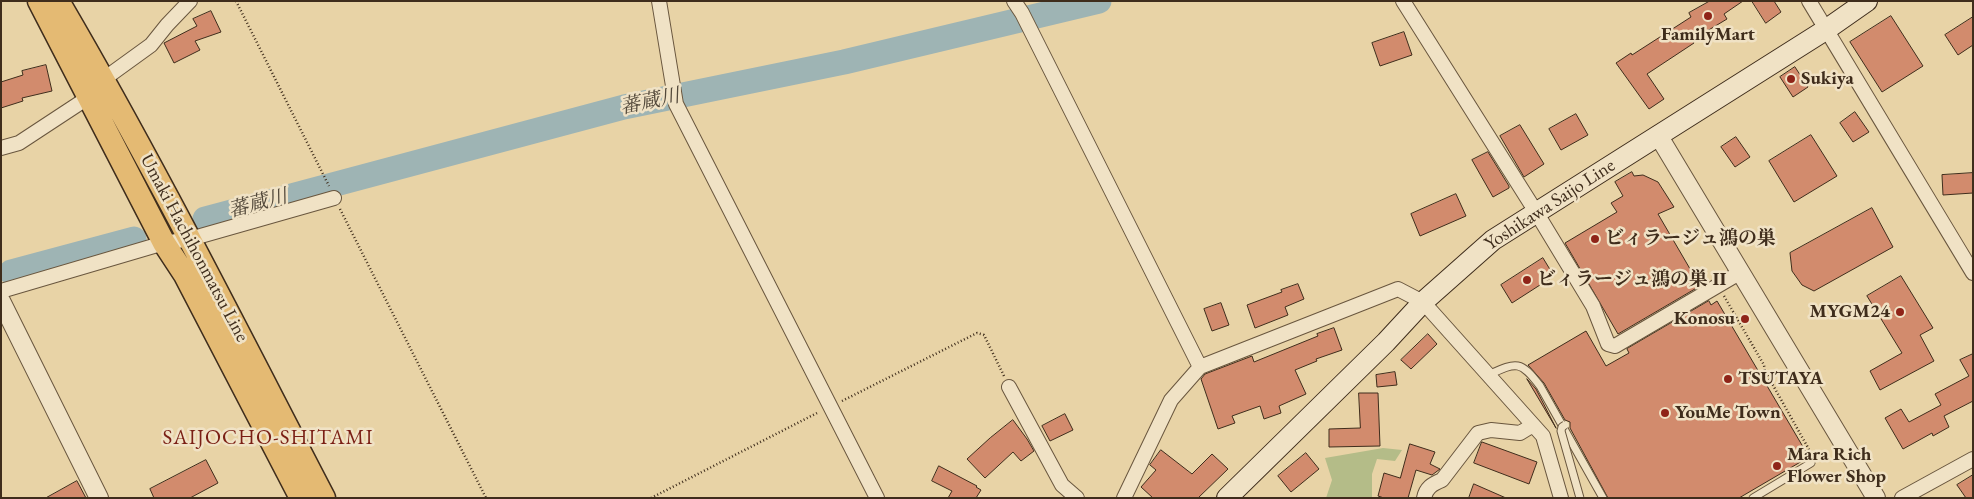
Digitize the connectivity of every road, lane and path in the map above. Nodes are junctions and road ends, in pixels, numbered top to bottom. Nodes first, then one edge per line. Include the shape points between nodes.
1 (39, 1) edge
2 (58, 1) edge
3 (190, 1) edge
4 (236, 1) edge
5 (659, 1) edge
6 (1014, 1) edge
7 (1403, 1) edge
8 (1809, 1) edge
9 (1867, 1) edge
10 (1826, 29) junction
11 (104, 79) junction
12 (89, 97) junction
13 (1658, 135) junction
14 (1, 148) edge
15 (332, 194) junction
16 (1536, 212) junction
17 (190, 239) junction
18 (164, 243) junction
19 (1741, 272) junction
20 (1973, 274) edge
21 (1718, 285) junction
22 (1, 291) edge
23 (1, 301) edge
24 (1422, 302) junction
25 (1200, 367) junction
26 (1488, 375) junction
27 (1009, 387) dead end
28 (1533, 424) junction
29 (1565, 424) dead end
30 (1973, 459) edge
31 (1813, 462) joint
32 (99, 498) edge
33 (301, 498) edge
34 (324, 498) edge
35 (486, 498) edge
36 (876, 498) edge
37 (1077, 498) edge
38 (1124, 498) edge
39 (1227, 498) edge
40 (1424, 498) edge
41 (1561, 498) edge
42 (1580, 498) edge
43 (1604, 498) edge
44 (1753, 498) edge
45 (1876, 498) edge
46 (1902, 498) edge

1 - 12 main road, Umaki Hachihonmatsu Line
2 - 11 main road, Umaki Hachihonmatsu Line
3 - 11 street via 151,44
4 - 15 path
5 - 36 street via 674,97
6 - 25 street
7 - 16 street
8 - 10 street
9 - 10 main road, Yoshikawa Saijo Line
10 - 13 main road, Yoshikawa Saijo Line
10 - 20 street
11 - 17 main road, Umaki Hachihonmatsu Line
12 - 14 street via 19,143
12 - 18 main road, Umaki Hachihonmatsu Line
13 - 16 main road, Yoshikawa Saijo Line
13 - 19 street
15 - 17 street
15 - 35 path
16 - 21 street via 1592,306 1608,344 1615,346
16 - 24 main road, Yoshikawa Saijo Line via 1493,240
17 - 18 street
17 - 34 main road, Umaki Hachihonmatsu Line
18 - 22 street
18 - 33 main road, Umaki Hachihonmatsu Line via 185,275
19 - 21 street
19 - 45 street
21 - 31 path via 1764,365
23 - 32 street
24 - 25 street via 1398,289
24 - 26 street
24 - 39 main road, Yoshikawa Saijo Line via 1386,342
25 - 38 street via 1171,400
26 - 28 street
26 - 43 lane via 1510,365 1528,370
27 - 37 street via 1062,485
28 - 40 street via 1520,433 1491,430 1478,433 1442,480 1425,491
28 - 41 street via 1544,436
29 - 42 lane, bridge via 1561,431
30 - 46 street
31 - 44 lane

